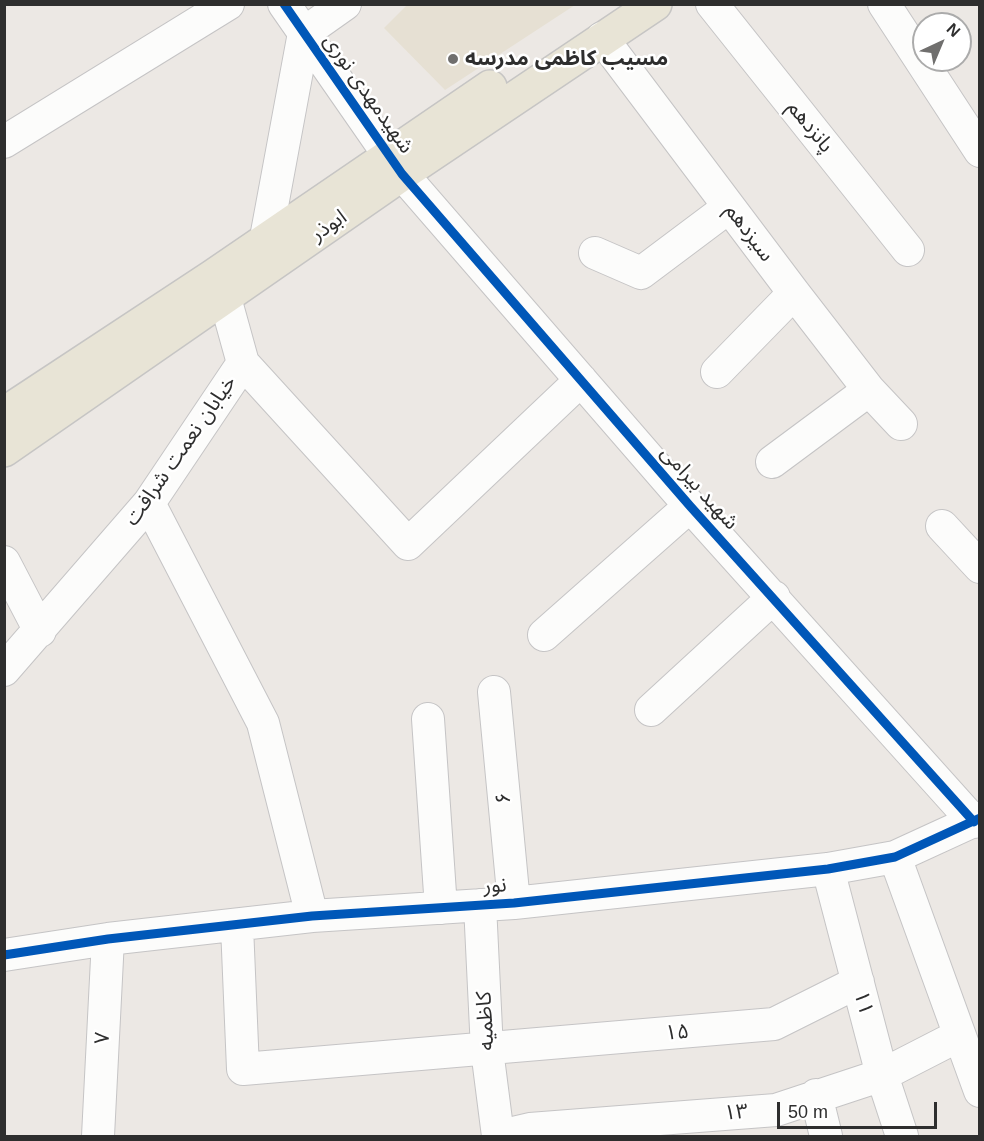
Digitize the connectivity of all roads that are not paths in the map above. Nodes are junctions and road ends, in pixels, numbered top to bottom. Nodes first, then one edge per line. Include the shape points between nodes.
1 (228, 4) edge
2 (284, 4) edge
3 (345, 4) edge
4 (614, 4) edge
5 (655, 4) edge
6 (712, 4) edge
7 (884, 4) edge
8 (304, 33) junction
9 (602, 38) junction
10 (4, 141) edge
11 (980, 151) edge
12 (395, 165) junction
13 (729, 207) junction
14 (266, 238) junction
15 (908, 250) dead end
16 (595, 252) dead end
17 (218, 288) junction
18 (794, 293) junction
19 (243, 363) junction
20 (717, 372) dead end
21 (580, 380) junction
22 (869, 390) junction
23 (4, 414) edge
24 (901, 424) dead end
25 (4, 450) edge
26 (772, 462) dead end
27 (149, 503) junction
28 (690, 506) junction
29 (942, 526) dead end
30 (4, 562) edge
31 (980, 567) edge
32 (774, 597) junction
33 (40, 631) junction
34 (544, 635) dead end
35 (4, 670) edge
36 (494, 692) dead end
37 (651, 710) dead end
38 (428, 719) dead end
39 (977, 820) edge
40 (895, 858) junction
41 (828, 869) junction
42 (514, 903) junction
43 (480, 905) junction
44 (441, 908) junction
45 (312, 916) junction
46 (237, 926) junction
47 (108, 939) junction
48 (4, 955) edge
49 (858, 982) junction
50 (958, 1036) junction
51 (487, 1050) junction
52 (882, 1075) junction
53 (979, 1086) edge
54 (816, 1095) junction
55 (98, 1137) edge
56 (499, 1137) edge
57 (826, 1137) edge
58 (902, 1137) edge

1 - 10 street
2 - 8 street, شهیدمهدی نوری
3 - 8 street
4 - 12 main road, ابوذر
5 - 9 main road, ابوذر
6 - 15 street, پانزدهم
7 - 11 street
8 - 12 street, شهیدمهدی نوری
8 - 14 street
9 - 12 main road, ابوذر
9 - 13 street, سیزدهم
12 - 14 main road, ابوذر
12 - 17 main road, ابوذر
12 - 21 street, شهید بیرامی
13 - 16 street via 641,273
13 - 18 street, سیزدهم
14 - 17 main road, ابوذر
17 - 19 street, خیابان نعمت شرافت
17 - 23 main road, ابوذر
17 - 25 main road, ابوذر
18 - 20 street
18 - 22 street, سیزدهم
19 - 21 street via 408,543
19 - 27 street, خیابان نعمت شرافت
21 - 28 street, شهید بیرامی
22 - 24 street, سیزدهم
22 - 26 street
27 - 33 street, خیابان نعمت شرافت
27 - 45 street via 263,723
28 - 32 street, شهید بیرامی
28 - 34 street
29 - 31 street
30 - 33 street
32 - 37 street
32 - 39 street, شهید بیرامی
33 - 35 street, خیابان نعمت شرافت
36 - 42 street, ۶
38 - 44 street
39 - 40 street, نور
40 - 41 street, نور
40 - 50 street
41 - 42 street, نور
41 - 49 street, ۱۱
42 - 43 street, نور
43 - 44 street, نور
43 - 51 street, کاظمیه
44 - 45 street, نور
45 - 46 street, نور
46 - 47 street, نور
46 - 51 street, ۱۵ via 243,1069
47 - 48 street, نور
47 - 55 street, ۷
49 - 51 street, ۱۵ via 774,1024
49 - 52 street, ۱۱
50 - 52 street, ۱۳
50 - 53 street
51 - 56 street, کاظمیه
52 - 54 street, ۱۳
52 - 58 street, ۱۱
54 - 56 street, ۱۳ via 776,1110 530,1130
54 - 57 street

